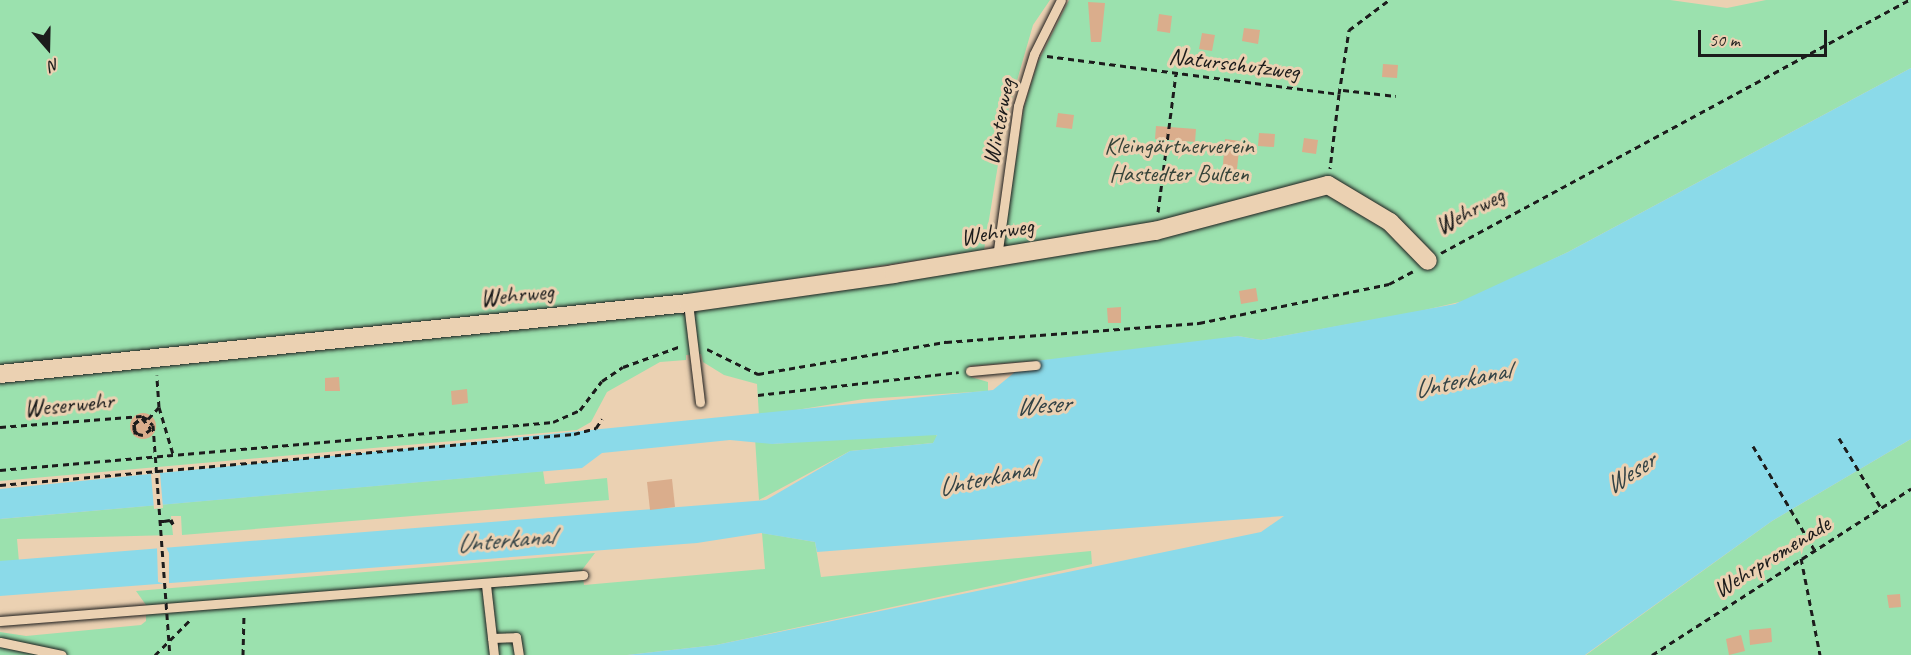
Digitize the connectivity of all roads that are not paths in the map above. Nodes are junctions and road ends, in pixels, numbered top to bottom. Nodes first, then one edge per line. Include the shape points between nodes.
1 (1061, 0) edge
2 (997, 257) junction
3 (1428, 261) road end
4 (688, 303) junction
5 (1036, 365) dead end
6 (970, 371) road end
7 (0, 374) edge
8 (700, 402) dead end
9 (583, 575) dead end
10 (486, 585) junction
11 (0, 621) edge
12 (492, 638) junction
13 (0, 642) edge
14 (62, 655) edge
15 (494, 655) edge
16 (519, 655) edge

1 - 2 lane, Winterweg via 1034,54 1018,106
2 - 3 street, Wehrweg via 1155,231 1328,185 1390,222
2 - 4 street, Wehrweg
4 - 7 street, Wehrweg
4 - 8 lane
5 - 6 lane
9 - 10 lane
10 - 11 lane via 197,610
10 - 12 lane
12 - 15 lane
12 - 16 lane via 516,637
13 - 14 lane

